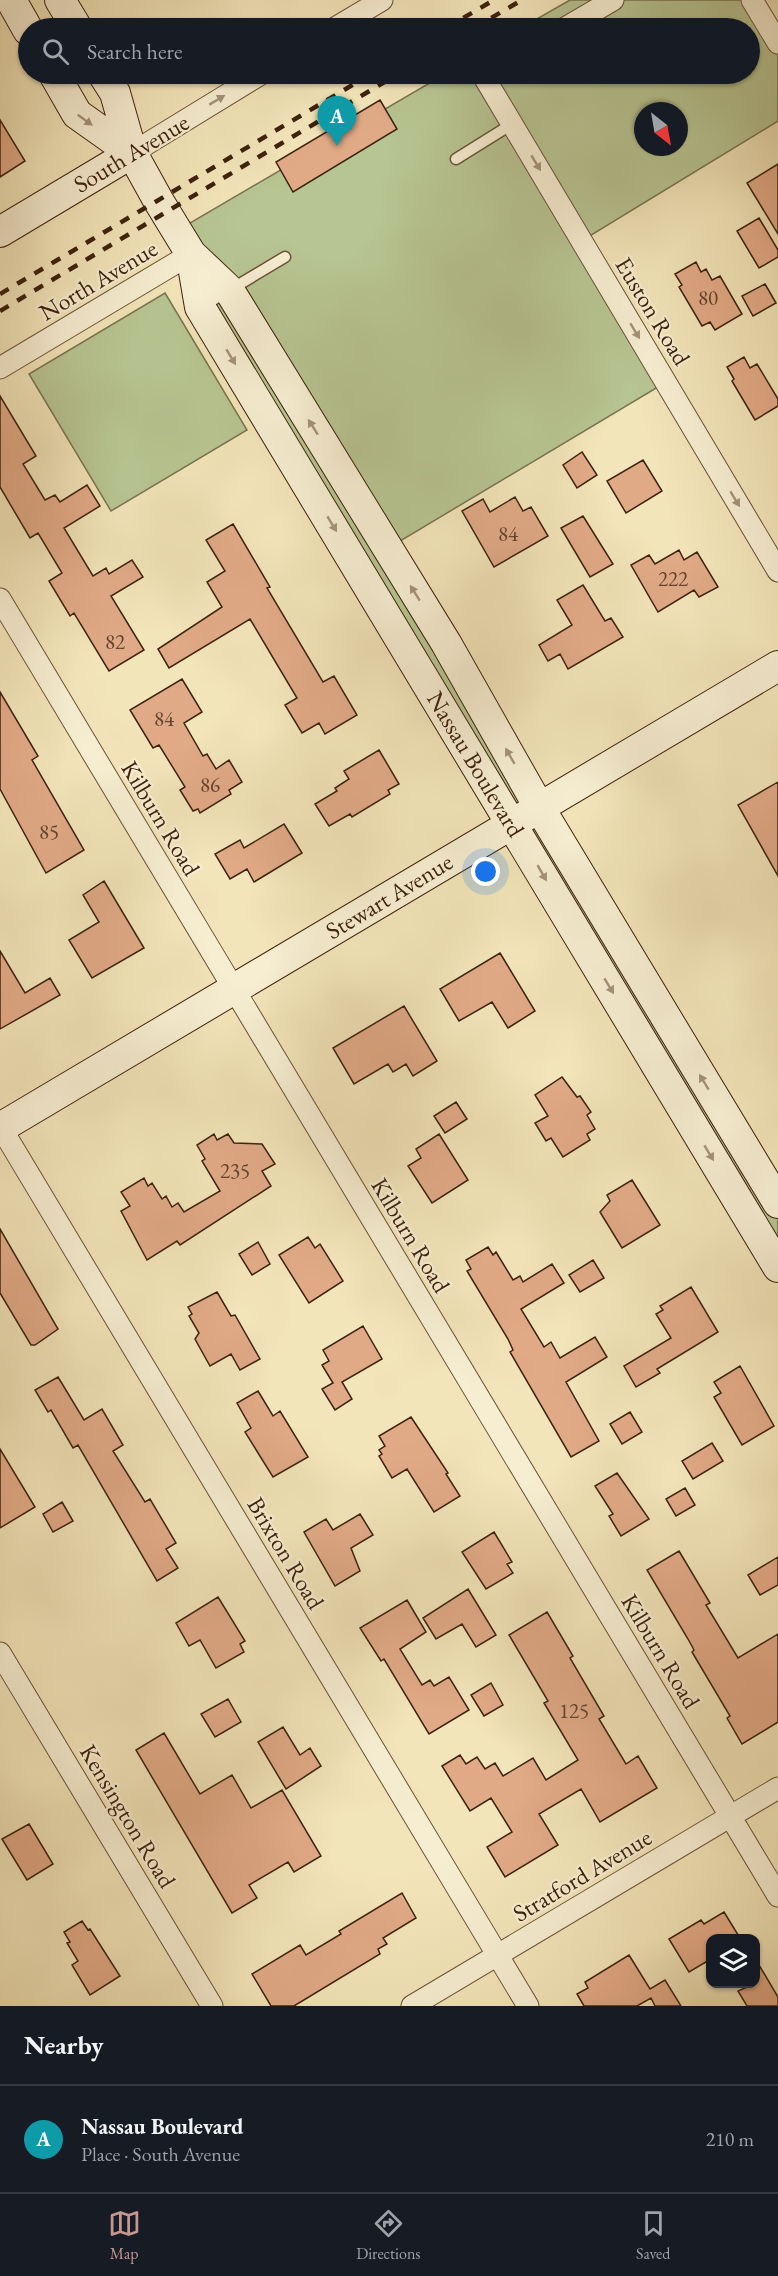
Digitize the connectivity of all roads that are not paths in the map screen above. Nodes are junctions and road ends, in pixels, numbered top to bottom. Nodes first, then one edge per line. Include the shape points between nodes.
1 (11, 0) edge
2 (60, 0) edge
3 (382, 0) edge
4 (613, 0) edge
5 (752, 0) edge
6 (21, 18) edge
7 (71, 18) edge
8 (352, 18) edge
9 (583, 18) edge
10 (778, 43) edge
11 (60, 84) edge
12 (110, 84) edge
13 (245, 84) edge
14 (492, 84) edge
15 (513, 124) junction
16 (132, 153) junction
17 (456, 159) dead end
18 (0, 232) edge
19 (191, 254) junction
20 (285, 256) dead end
21 (229, 290) junction
22 (200, 307) junction
23 (0, 368) edge
24 (778, 570) edge
25 (0, 599) edge
26 (778, 666) edge
27 (539, 807) junction
28 (512, 823) junction
29 (234, 989) junction
30 (0, 1127) edge
31 (778, 1203) edge
32 (778, 1267) edge
33 (0, 1653) edge
34 (778, 1788) edge
35 (730, 1817) junction
36 (778, 1896) edge
37 (497, 1955) junction
38 (212, 2006) edge
39 (412, 2006) edge
40 (528, 2006) edge

1 - 6 main road
2 - 7 main road
3 - 8 street
4 - 9 street
5 - 10 street
11 -> 16 main road, Nassau Boulevard via 77,114
12 - 16 main road, Nassau Boulevard
16 -> 13 street, South Avenue
14 - 15 street, Euston Road
15 - 17 lane
15 -> 24 street, Euston Road
16 - 18 main road, South Avenue
16 - 19 main road, Nassau Boulevard
19 - 21 main road, Nassau Boulevard
19 - 22 main road, Nassau Boulevard
19 - 23 street, North Avenue
20 - 21 lane
21 - 22 lane
27 -> 21 main road, Nassau Boulevard via 446,643
22 -> 28 main road, Nassau Boulevard
25 - 29 street, Kilburn Road
26 - 27 main road, Stewart Avenue
27 - 28 main road, Stewart Avenue
31 -> 27 main road, Nassau Boulevard
28 - 29 main road, Stewart Avenue
28 -> 32 main road, Nassau Boulevard
29 - 30 main road, Stewart Avenue
29 - 35 street, Kilburn Road
30 - 37 street, Brixton Road
33 - 38 street, Kensington Road
34 - 35 street, Stratford Avenue
35 - 36 street, Kilburn Road
35 - 37 street, Stratford Avenue
37 - 39 street, Stratford Avenue
37 - 40 street, Brixton Road

